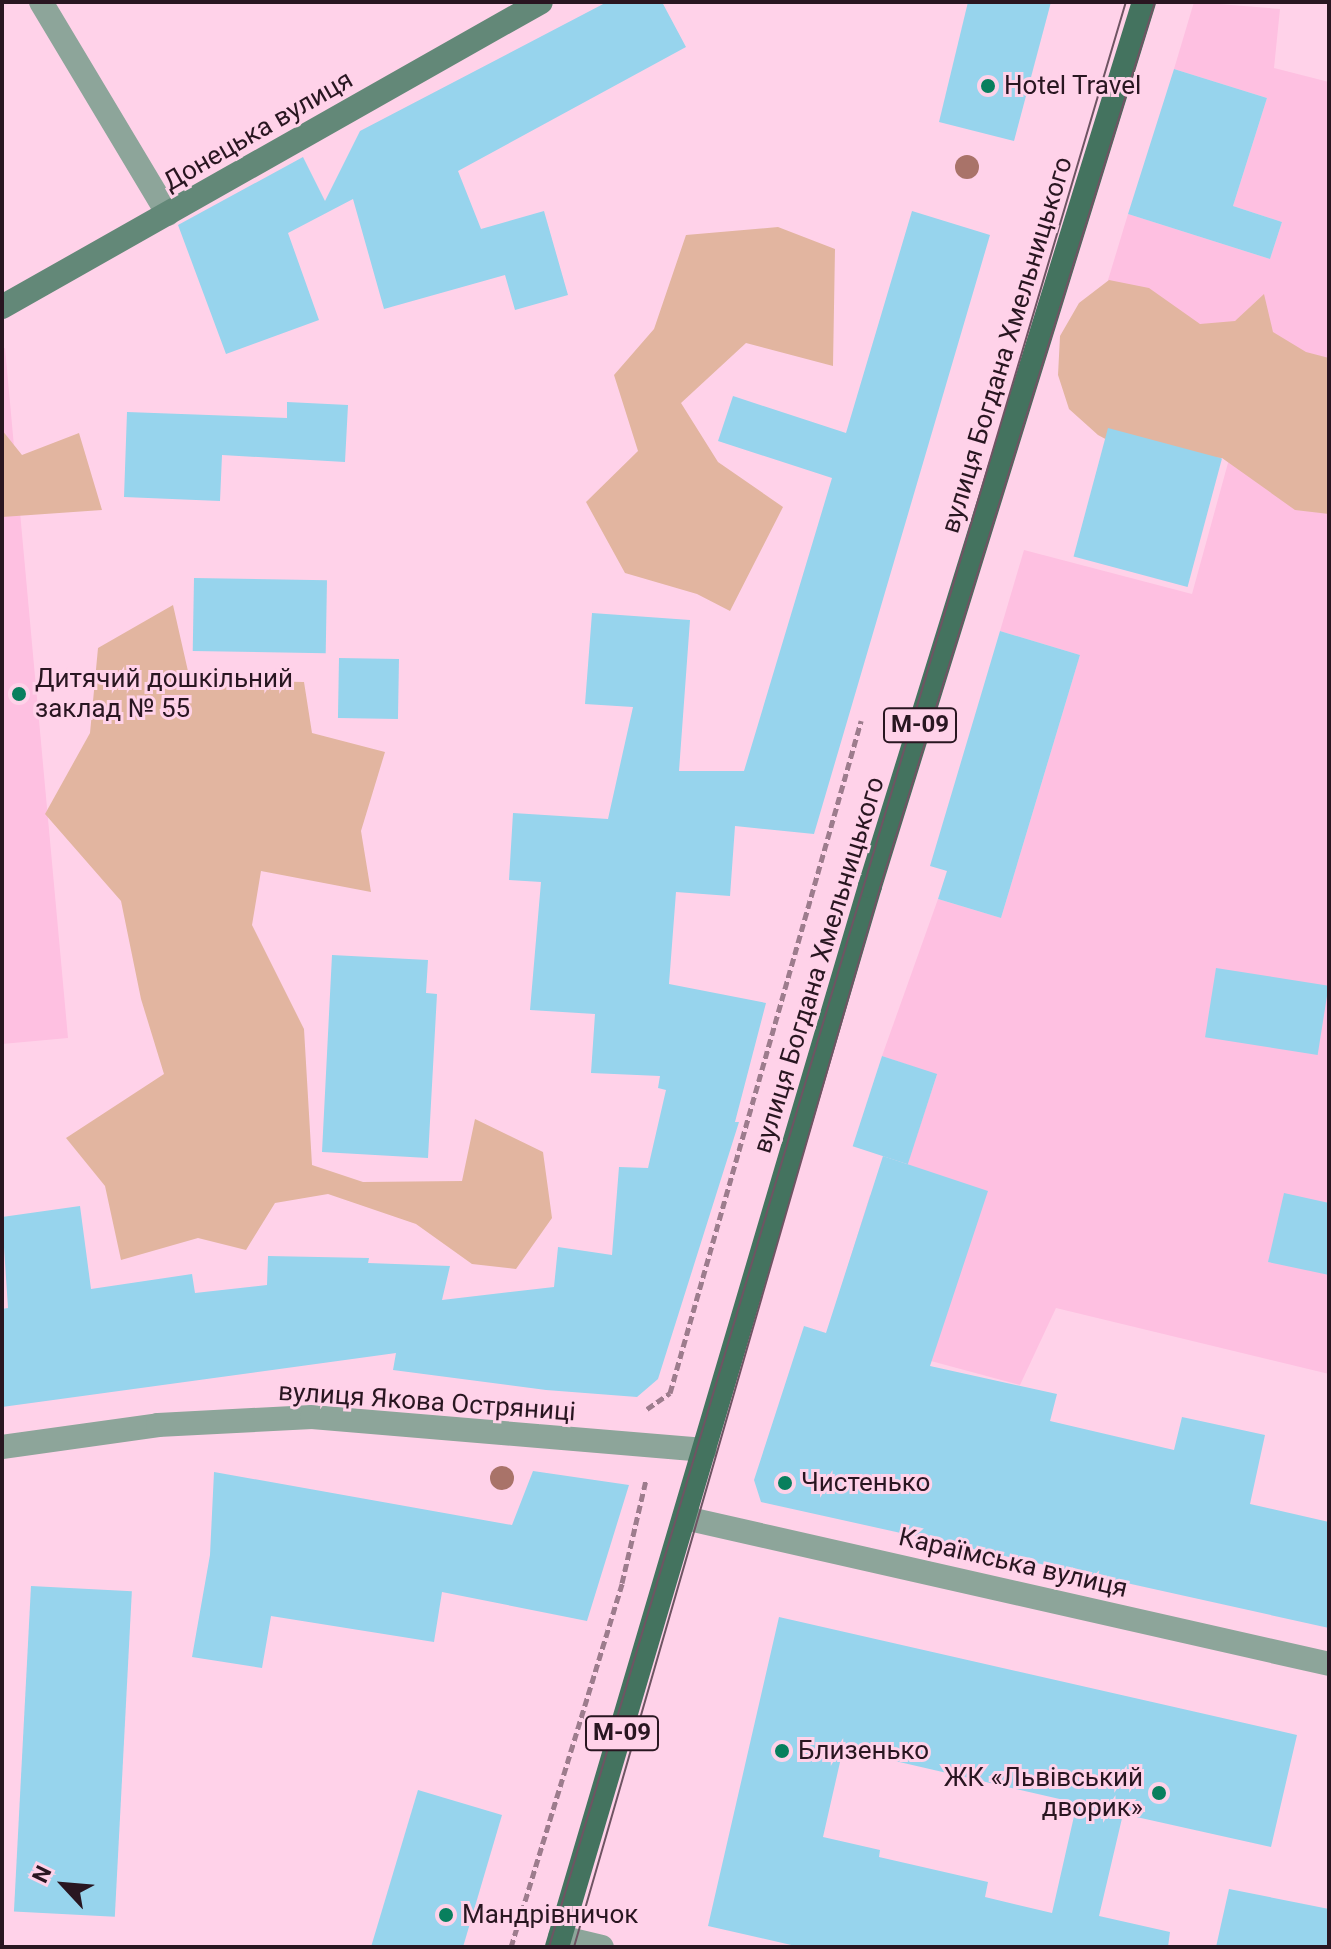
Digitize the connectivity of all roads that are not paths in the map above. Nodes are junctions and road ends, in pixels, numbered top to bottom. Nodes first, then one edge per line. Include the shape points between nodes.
1 (41, 2) edge
2 (541, 2) edge
3 (1141, 2) edge
4 (168, 214) junction
5 (2, 307) edge
6 (2, 1447) edge
7 (705, 1450) junction
8 (685, 1518) junction
9 (1329, 1664) edge
10 (559, 1942) edge
11 (602, 1947) edge

1 - 4 street
2 - 4 street, Донецька вулиця
3 - 7 main road, вулиця Богдана Хмельницького / М-09 via 875,871
4 - 5 street, Донецька вулиця
6 - 7 street, вулиця Якова Остряниці via 158,1425 312,1417
7 - 8 main road, вулиця Богдана Хмельницького / М-09
8 - 9 street, Караїмська вулиця
8 - 10 main road, вулиця Богдана Хмельницького / М-09
10 - 11 street

